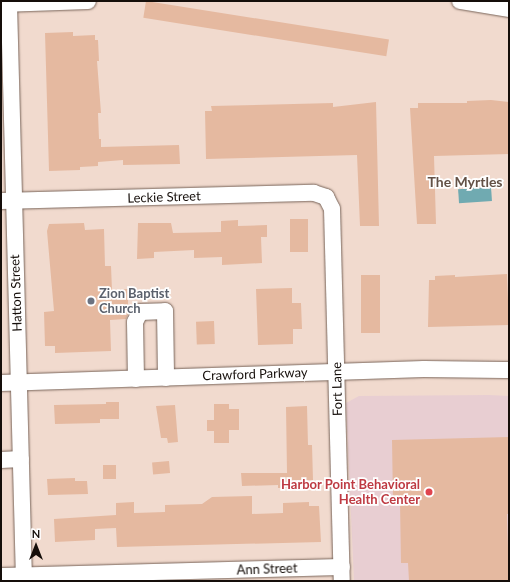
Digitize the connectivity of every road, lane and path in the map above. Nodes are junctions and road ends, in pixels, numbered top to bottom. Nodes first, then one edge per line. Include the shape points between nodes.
1 (88, 1) edge
2 (460, 1) edge
3 (5, 4) edge
4 (509, 9) edge
5 (326, 198) joint
6 (7, 201) edge
7 (509, 370) edge
8 (336, 371) junction
9 (166, 378) junction
10 (136, 379) junction
11 (1, 383) edge
12 (19, 383) junction
13 (21, 459) junction
14 (1, 460) edge
15 (342, 574) edge
16 (1, 576) edge
17 (24, 578) edge

1 - 3 street
2 - 4 street
3 - 6 street, Hatton Street
5 - 6 street, Leckie Street via 314,193
5 - 8 street, Fort Lane via 332,209
6 - 12 street, Hatton Street
7 - 8 street, Crawford Parkway
8 - 9 street, Crawford Parkway
8 - 15 street, Fort Lane
9 - 10 street, Crawford Parkway
9 - 10 street via 165,311 140,312 135,322
10 - 12 street, Crawford Parkway
11 - 12 street, Crawford Parkway
12 - 13 street, Hatton Street
13 - 14 street
13 - 17 street, Hatton Street
15 - 17 street, Ann Street
16 - 17 street, Ann Street

